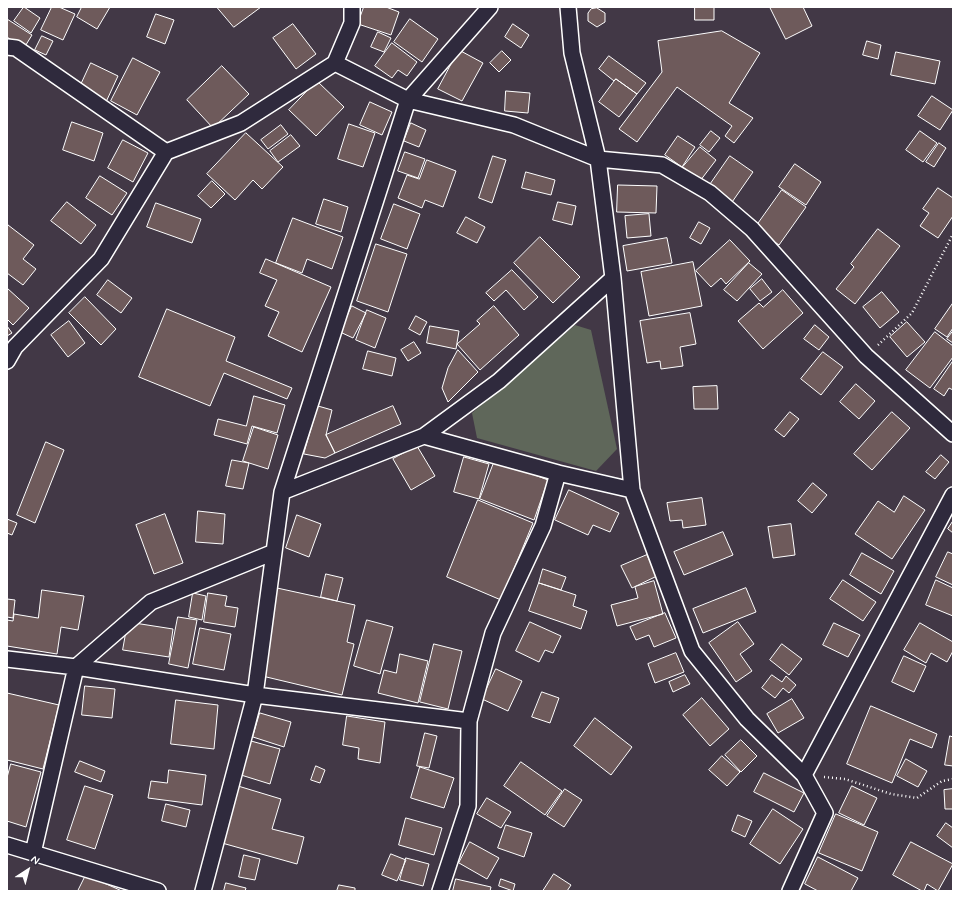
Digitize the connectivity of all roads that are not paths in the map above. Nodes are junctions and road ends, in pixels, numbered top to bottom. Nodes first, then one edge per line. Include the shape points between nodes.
1 (352, 7) edge
2 (490, 7) edge
3 (568, 7) edge
4 (7, 46) edge
5 (335, 63) junction
6 (408, 100) junction
7 (166, 152) junction
8 (598, 159) junction
9 (613, 278) junction
10 (7, 361) edge
11 (953, 434) edge
12 (424, 436) junction
13 (558, 473) junction
14 (632, 490) junction
15 (282, 492) junction
16 (953, 495) edge
17 (274, 552) junction
18 (7, 658) edge
19 (76, 667) junction
20 (255, 695) junction
21 (469, 721) junction
22 (804, 775) junction
23 (7, 845) edge
24 (33, 853) junction
25 (158, 891) edge
26 (203, 891) edge
27 (440, 891) edge
28 (790, 891) edge

1 - 5 street via 352,23
2 - 6 street
3 - 8 street via 572,53
4 - 7 street via 16,48
5 - 6 street
5 - 7 street via 241,123
6 - 8 street via 514,125
6 - 15 street
7 - 10 street via 101,259 15,347
8 - 9 street
8 - 11 street via 662,165 710,193 752,229 866,356
9 - 12 street via 499,381
9 - 14 street
12 - 13 street
12 - 15 street
13 - 14 street
13 - 21 street via 543,526 493,633
14 - 22 street via 692,651 747,719
15 - 17 street
16 - 22 street
17 - 19 street via 151,602
17 - 20 street
18 - 19 street
19 - 20 street
19 - 24 street
20 - 21 street
20 - 26 street
21 - 27 street via 468,806
22 - 28 street via 825,813
23 - 24 street
24 - 25 street

